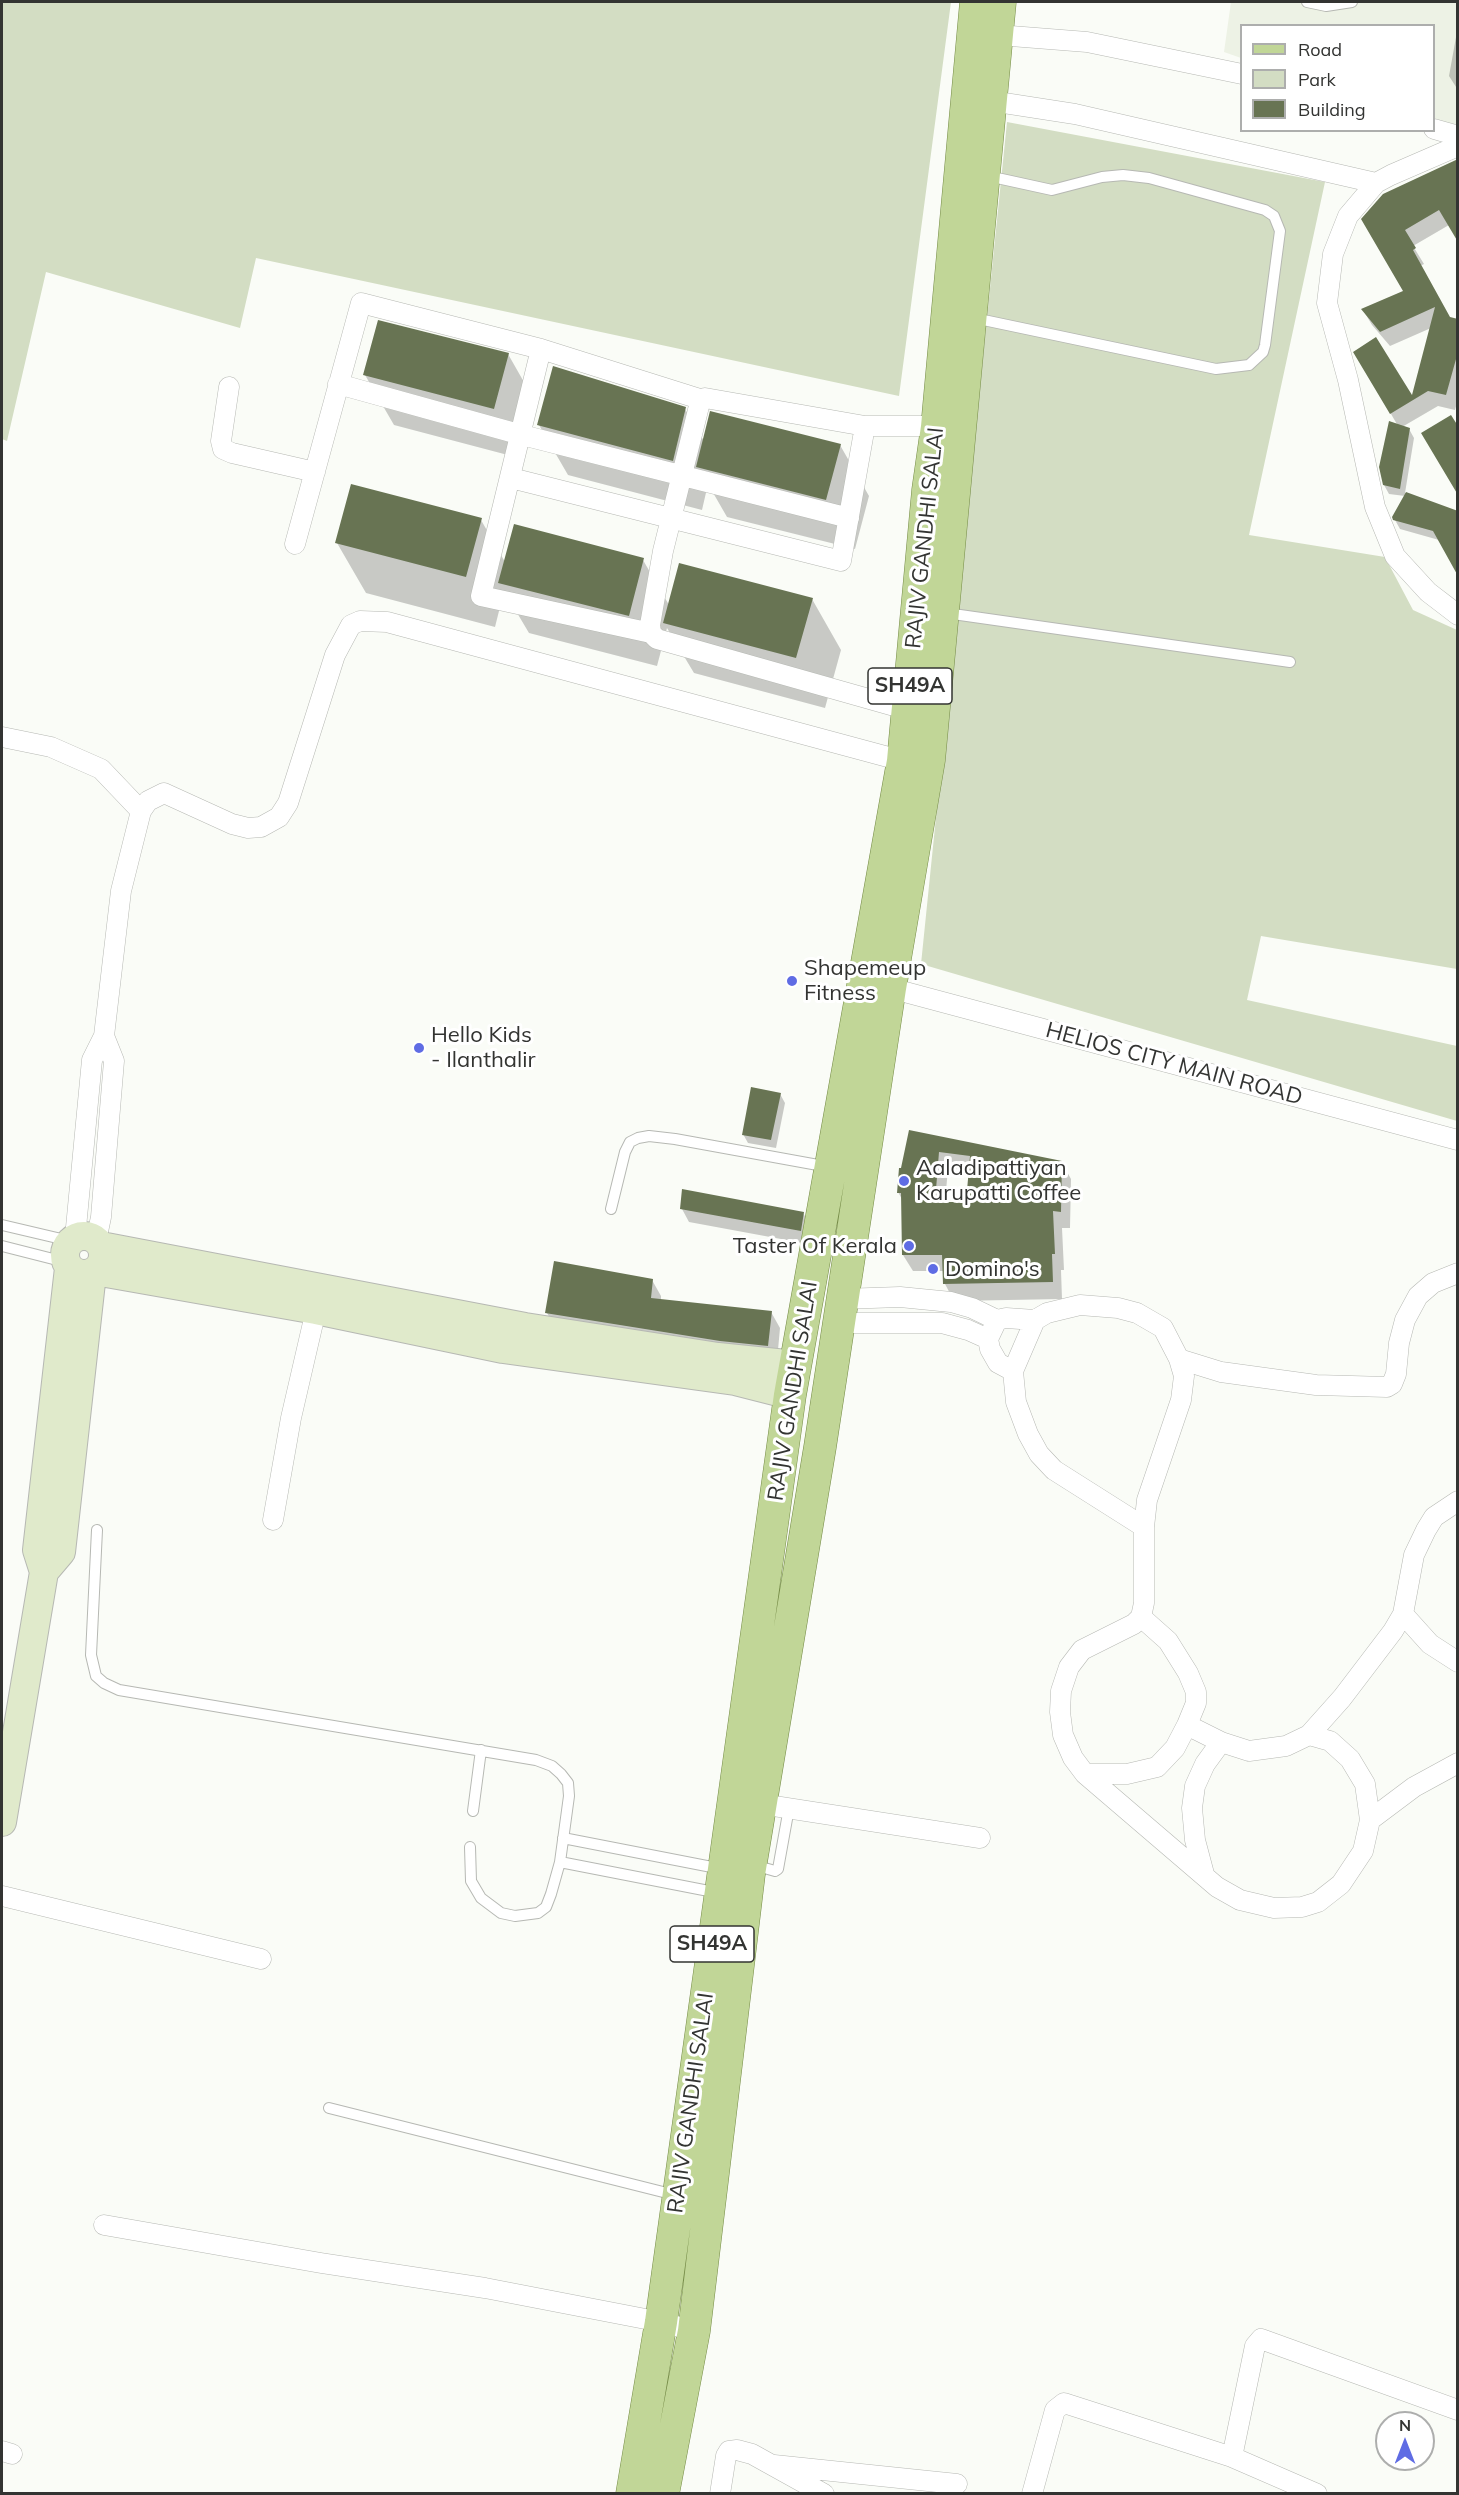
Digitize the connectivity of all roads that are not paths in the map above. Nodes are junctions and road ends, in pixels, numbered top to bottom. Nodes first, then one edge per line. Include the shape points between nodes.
1 (976, 2) edge
2 (1000, 2) edge
3 (1307, 2) edge
4 (1352, 2) edge
5 (998, 35) junction
6 (1240, 74) edge
7 (991, 101) junction
8 (1435, 129) edge
9 (1458, 136) edge
10 (1458, 146) edge
11 (984, 176) junction
12 (1376, 183) junction
13 (971, 318) junction
14 (541, 349) junction
15 (338, 384) junction
16 (229, 387) dead end
17 (703, 400) junction
18 (950, 425) junction
19 (865, 426) junction
20 (522, 435) junction
21 (315, 472) junction
22 (681, 477) junction
23 (511, 478) junction
24 (673, 517) junction
25 (849, 518) junction
26 (295, 544) dead end
27 (1428, 592) junction
28 (1458, 600) edge
29 (943, 612) junction
30 (1458, 615) edge
31 (651, 633) junction
32 (1290, 662) dead end
33 (908, 711) junction
34 (2, 737) edge
35 (903, 761) junction
36 (141, 811) junction
37 (890, 988) junction
38 (1458, 1140) edge
39 (832, 1167) junction
40 (611, 1209) dead end
41 (2, 1225) edge
42 (2, 1246) edge
43 (84, 1247) junction
44 (1458, 1273) edge
45 (354, 1306) junction
46 (316, 1310) junction
47 (840, 1311) junction
48 (997, 1320) junction
49 (1035, 1320) junction
50 (988, 1339) junction
51 (1179, 1359) junction
52 (1013, 1371) junction
53 (793, 1380) junction
54 (1458, 1501) edge
55 (273, 1520) dead end
56 (1144, 1527) junction
57 (97, 1530) dead end
58 (1402, 1614) junction
59 (1141, 1617) junction
60 (1458, 1662) edge
61 (1187, 1725) junction
62 (1309, 1735) junction
63 (1221, 1742) junction
64 (481, 1750) junction
65 (1458, 1763) edge
66 (1085, 1774) junction
67 (775, 1806) junction
68 (473, 1811) dead end
69 (1370, 1820) junction
70 (2, 1822) edge
71 (563, 1838) junction
72 (980, 1838) dead end
73 (470, 1847) dead end
74 (560, 1862) junction
75 (1204, 1874) junction
76 (736, 1882) junction
77 (2, 1896) edge
78 (261, 1959) dead end
79 (329, 2108) dead end
80 (678, 2196) junction
81 (104, 2225) dead end
82 (661, 2322) junction
83 (694, 2331) junction
84 (1458, 2410) edge
85 (1232, 2457) junction
86 (774, 2465) junction
87 (957, 2484) dead end
88 (633, 2493) edge
89 (663, 2493) edge
90 (720, 2493) edge
91 (824, 2493) edge
92 (1032, 2493) edge
93 (1317, 2493) edge

1 - 18 main road, RAJIV GANDHI SALAI / SH49A
2 - 5 main road, RAJIV GANDHI SALAI / SH49A
3 - 4 lane via 1326,6
5 - 6 street via 1087,42
5 - 7 main road, RAJIV GANDHI SALAI / SH49A
7 - 11 main road, RAJIV GANDHI SALAI / SH49A
7 - 12 street via 1075,114
8 - 9 street
10 - 12 street
11 - 13 main road, RAJIV GANDHI SALAI / SH49A
11 - 13 lane via 1052,190 1102,177 1149,178 1264,210 1274,216 1280,231 1263,352 1249,365 1216,369
12 - 27 street via 1348,216 1333,254 1327,303 1375,507 1395,556
13 - 18 main road, RAJIV GANDHI SALAI / SH49A
14 - 15 street via 361,303
14 - 17 street
14 - 20 street
15 - 20 street
15 - 21 street
16 - 21 street via 223,449
17 - 19 street via 711,398
17 - 22 street
18 - 19 street
18 - 29 main road, RAJIV GANDHI SALAI / SH49A
18 - 33 main road, RAJIV GANDHI SALAI / SH49A via 928,490
19 - 25 street
20 - 22 street
20 - 23 street
21 - 26 street
22 - 24 street
22 - 25 street
23 - 24 street
23 - 31 street via 481,596
24 - 25 street via 841,561
24 - 31 street via 663,551
27 - 28 street
27 - 30 street
29 - 32 lane
29 - 37 main road, RAJIV GANDHI SALAI / SH49A via 929,760
31 - 33 street via 657,639
33 - 35 main road, RAJIV GANDHI SALAI / SH49A
34 - 36 street via 51,747 101,769
35 - 36 street via 387,622 360,621 351,625 334,655 288,803 279,817 261,827 248,828 164,793 148,801
35 - 39 main road, RAJIV GANDHI SALAI / SH49A
36 - 43 street via 121,891 104,1036 92,1060
37 - 38 street, HELIOS CITY MAIN ROAD
37 - 47 main road, RAJIV GANDHI SALAI / SH49A
39 - 40 lane via 675,1139 638,1138 630,1142 625,1152
39 - 53 main road, RAJIV GANDHI SALAI / SH49A
41 - 43 lane
42 - 43 lane
43 - 45 street
43 - 46 street
43 - 70 street via 61,1552 44,1572
44 - 51 street via 1433,1283 1418,1296 1405,1320 1396,1374 1387,1387 1316,1385 1221,1372
45 - 46 street
45 - 53 street via 522,1339 718,1357
46 - 55 street
47 - 48 street via 900,1297 951,1302
47 - 50 street via 942,1323
47 - 67 main road, RAJIV GANDHI SALAI / SH49A
48 - 49 street
48 - 50 street
49 - 51 street via 1063,1307 1080,1305 1137,1313 1162,1328
49 - 52 street
50 - 52 street via 998,1363
51 - 56 street via 1184,1376 1181,1400 1147,1500
52 - 56 street via 1016,1402 1039,1454 1054,1470
53 - 76 main road, RAJIV GANDHI SALAI / SH49A
54 - 58 street via 1434,1518 1422,1538 1409,1573
56 - 59 street
57 - 64 lane via 91,1655 96,1676 104,1683 119,1690
58 - 60 street via 1430,1644
58 - 62 street via 1342,1698
59 - 61 street via 1168,1641 1188,1672 1196,1703
59 - 66 street via 1082,1650 1069,1667 1061,1690 1063,1735
61 - 63 street
61 - 66 street via 1175,1748 1157,1767 1117,1775
62 - 63 street via 1265,1750 1249,1751
62 - 69 street via 1329,1741 1350,1759 1365,1784
63 - 75 street via 1195,1786 1192,1808
64 - 68 lane
64 - 71 lane via 536,1760 561,1774 568,1783 569,1796
65 - 69 street via 1414,1787
66 - 75 street
67 - 72 street
67 - 76 main road, RAJIV GANDHI SALAI / SH49A
69 - 75 street via 1363,1851 1341,1884 1318,1902 1274,1908 1240,1900
71 - 74 lane
71 - 76 lane
73 - 74 lane via 469,1872 474,1888 491,1907 515,1916 538,1913 546,1906
74 - 76 lane
76 - 80 main road, RAJIV GANDHI SALAI / SH49A
76 - 83 main road, RAJIV GANDHI SALAI / SH49A
77 - 78 street
79 - 80 lane
80 - 82 main road, RAJIV GANDHI SALAI / SH49A
81 - 82 street via 485,2288
82 - 83 street
82 - 88 main road, RAJIV GANDHI SALAI / SH49A
83 - 89 main road, RAJIV GANDHI SALAI / SH49A
84 - 85 street via 1261,2339 1255,2346
85 - 92 street via 1064,2403 1055,2410
85 - 93 street
86 - 87 street
86 - 90 street via 743,2450 729,2451
86 - 91 street

